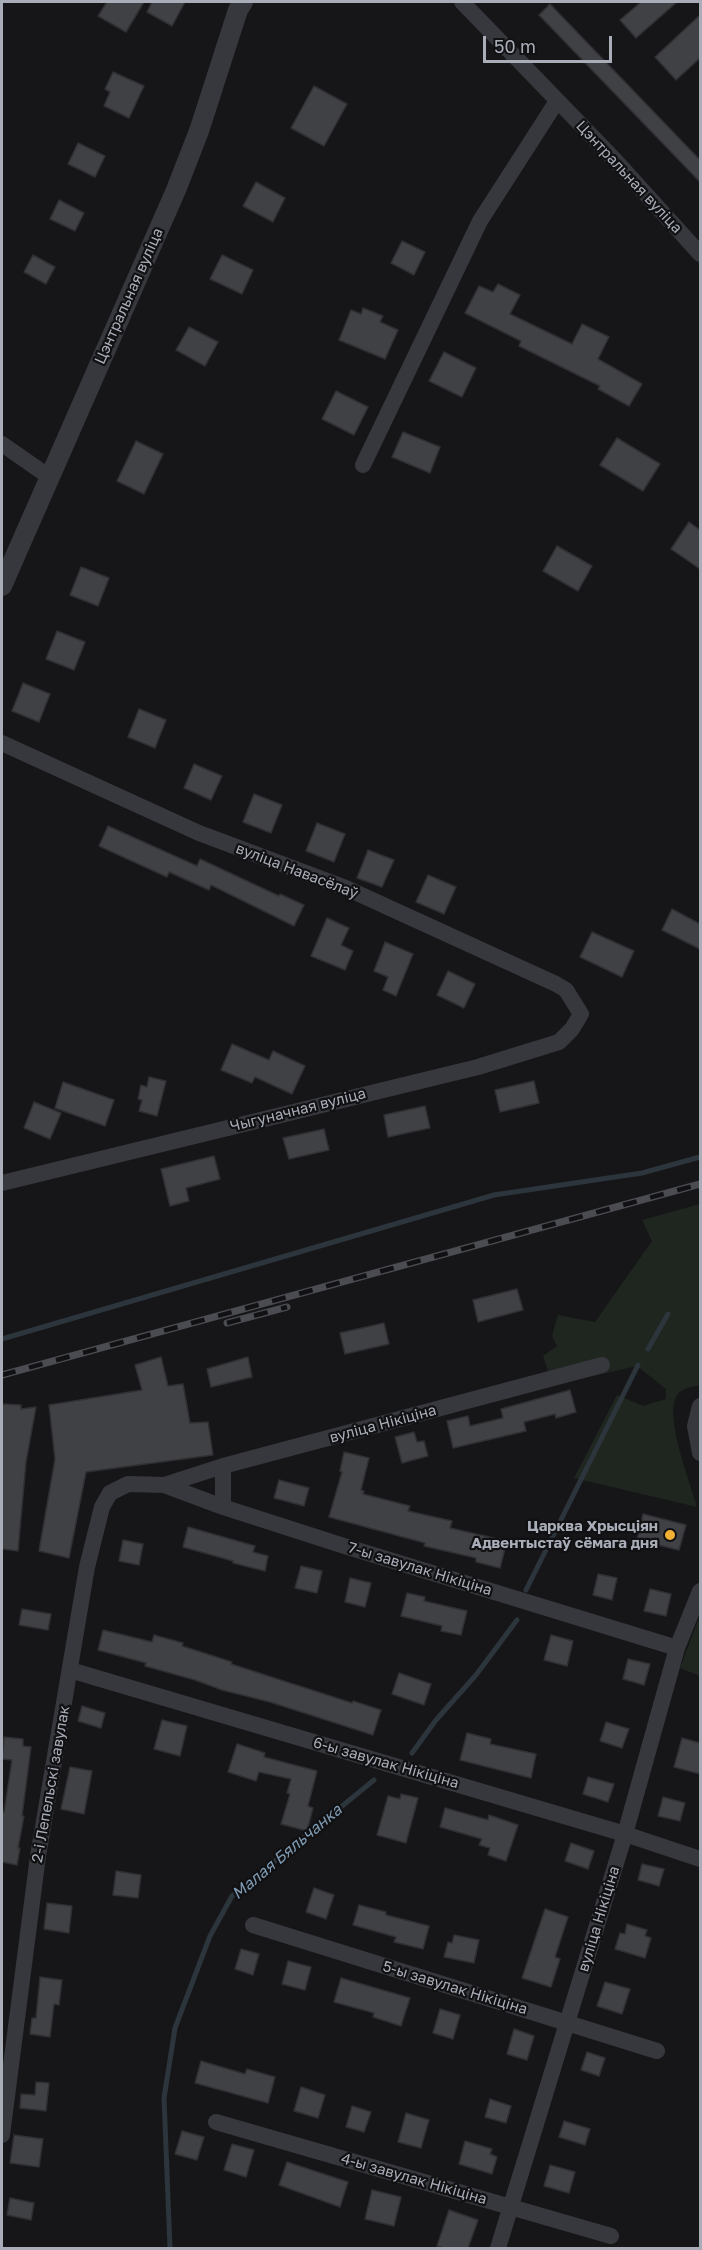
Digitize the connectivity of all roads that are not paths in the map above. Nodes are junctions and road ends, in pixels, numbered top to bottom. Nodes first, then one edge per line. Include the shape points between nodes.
1 (462, 2) edge
2 (240, 4) edge
3 (557, 101) junction
4 (700, 254) edge
5 (2, 444) edge
6 (363, 465) dead end
7 (48, 476) junction
8 (2, 586) edge
9 (2, 743) edge
10 (581, 1014) joint
11 (2, 1184) edge
12 (602, 1365) dead end
13 (700, 1406) edge
14 (700, 1454) edge
15 (223, 1466) junction
16 (164, 1485) junction
17 (223, 1507) junction
18 (700, 1591) edge
19 (677, 1648) junction
20 (70, 1670) junction
21 (625, 1834) junction
22 (700, 1859) edge
23 (253, 1925) dead end
24 (566, 2023) junction
25 (657, 2051) dead end
26 (216, 2122) dead end
27 (2, 2135) edge
28 (512, 2207) junction
29 (611, 2236) dead end
30 (498, 2248) edge

1 - 3 street, Цэнтральная вуліца
2 - 7 street, Цэнтральная вуліца via 176,190
3 - 4 street, Цэнтральная вуліца
3 - 6 street via 480,221
5 - 7 street
7 - 8 street, Цэнтральная вуліца
9 - 10 street, вуліца Навасёлаў via 199,833 346,888 556,984 566,990
10 - 11 street, Чыгуначная вуліца via 559,1042 478,1066
12 - 15 street, вуліца Нікіціна
13 - 14 street via 695,1426
15 - 16 street, вуліца Нікіціна
15 - 17 street
16 - 17 street, 7-ы завулак Нікіціна
16 - 20 street, 2-і Лепельскі завулак via 128,1484 110,1493 102,1507 87,1567
17 - 19 street, 7-ы завулак Нікіціна
18 - 19 street, вуліца Нікіціна
19 - 21 street, вуліца Нікіціна
20 - 21 street, 6-ы завулак Нікіціна
20 - 27 street, 2-і Лепельскі завулак via 38,1856
21 - 22 street, 6-ы завулак Нікіціна
21 - 24 street, вуліца Нікіціна
23 - 24 street, 5-ы завулак Нікіціна
24 - 25 street, 5-ы завулак Нікіціна
24 - 28 street, вуліца Нікіціна
26 - 28 street, 4-ы завулак Нікіціна
28 - 29 street, 4-ы завулак Нікіціна
28 - 30 street, вуліца Нікіціна

